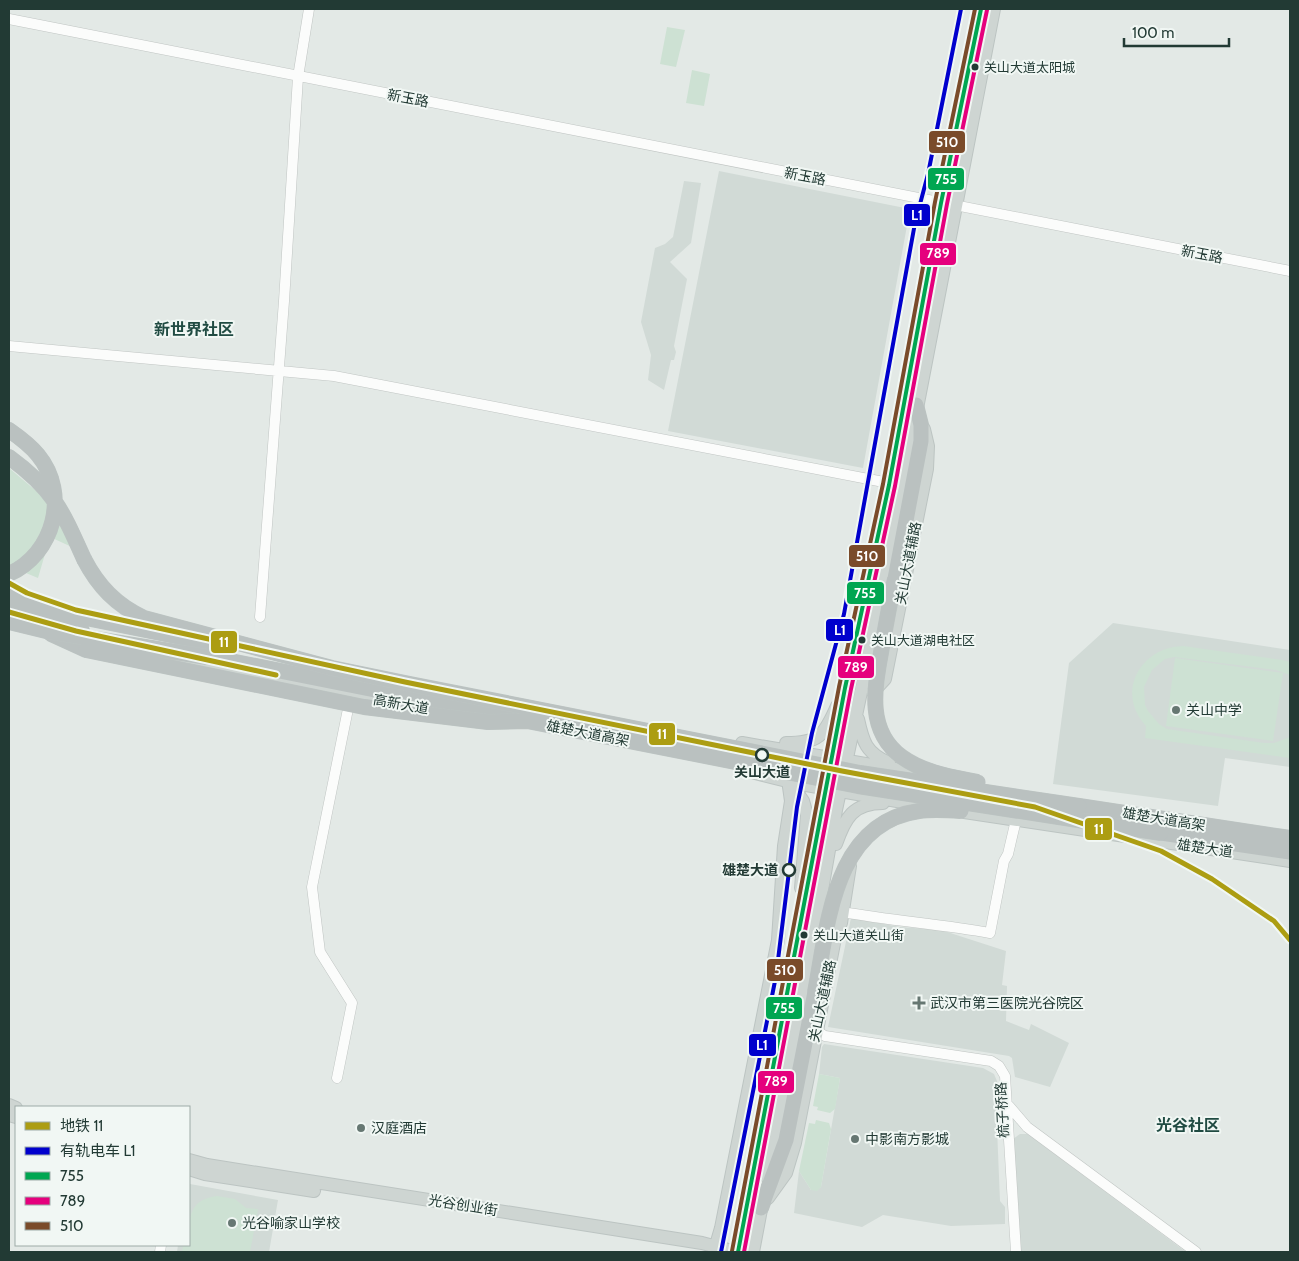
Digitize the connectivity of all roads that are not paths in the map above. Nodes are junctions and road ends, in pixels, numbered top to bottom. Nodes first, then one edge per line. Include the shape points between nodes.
1 (309, 9) edge
2 (981, 9) edge
3 (994, 9) edge
4 (9, 19) edge
5 (298, 77) junction
6 (940, 203) junction
7 (956, 206) junction
8 (1290, 271) edge
9 (9, 346) edge
10 (278, 371) junction
11 (916, 405) junction
12 (9, 430) edge
13 (9, 448) edge
14 (9, 457) edge
15 (889, 483) junction
16 (61, 508) junction
17 (9, 574) edge
18 (9, 590) edge
19 (9, 593) edge
20 (9, 608) edge
21 (9, 617) edge
22 (260, 617) dead end
23 (9, 622) edge
24 (30, 624) junction
25 (207, 657) junction
26 (332, 668) junction
27 (845, 688) junction
28 (351, 695) junction
29 (857, 711) junction
30 (527, 721) junction
31 (750, 744) junction
32 (833, 758) junction
33 (847, 760) junction
34 (905, 769) junction
35 (791, 782) junction
36 (827, 788) junction
37 (840, 790) junction
38 (902, 803) junction
39 (1080, 806) junction
40 (930, 807) junction
41 (1016, 820) junction
42 (1290, 830) edge
43 (1161, 833) junction
44 (1290, 838) edge
45 (1290, 852) edge
46 (1290, 861) edge
47 (822, 887) junction
48 (845, 894) junction
49 (843, 912) junction
50 (802, 920) junction
51 (816, 924) junction
52 (836, 928) junction
53 (817, 1023) junction
54 (812, 1047) junction
55 (337, 1078) dead end
56 (1009, 1106) junction
57 (1010, 1142) junction
58 (190, 1160) edge
59 (190, 1169) edge
60 (761, 1208) junction
61 (713, 1250) edge
62 (737, 1252) edge
63 (753, 1252) edge
64 (1011, 1252) edge
65 (1016, 1252) edge
66 (1189, 1252) edge
67 (1196, 1252) edge

1 - 5 street
2 - 6 main road
3 - 7 main road
4 - 5 street, 新玉路
5 - 6 street, 新玉路
5 - 10 street
6 - 7 street, 新玉路
6 - 15 main road
7 - 8 street, 新玉路
7 - 11 main road
9 - 10 street
10 - 15 street via 378,384
10 - 22 street
11 - 29 main road
11 - 29 main road, 关山大道辅路 via 928,446 926,474 885,679
11 - 39 highway, bridge via 921,441 875,684 874,704 881,732 893,749 912,763 939,773
12 - 17 highway via 30,446 42,461 51,478 55,502 47,539 32,558
13 - 16 highway via 47,484
14 - 16 highway via 46,489
15 - 27 main road
16 - 26 highway, bridge via 97,581 134,614
18 - 31 main road, 高新大道 via 82,613 165,631
19 - 26 highway, 雄楚大道高架, bridge via 89,618
20 - 25 highway, 雄楚大道高架, bridge via 65,627
21 - 24 main road, 高新大道
23 - 25 highway, bridge
24 - 28 main road, 高新大道 via 88,641
24 - 30 highway, bridge via 86,650 364,707 488,722
25 - 30 highway, 雄楚大道高架, bridge
26 - 39 highway, 雄楚大道高架, bridge via 860,773
27 - 31 main road via 821,736 806,742
27 - 32 main road
28 - 35 main road, 高新大道 via 574,734
28 - 55 street via 312,887 320,952 352,1003
29 - 33 main road
29 - 34 main road via 861,733 869,750 877,758
30 - 43 highway, 雄楚大道高架, bridge via 858,786
31 - 32 main road, 高新大道
32 - 33 main road
32 - 36 main road
33 - 34 main road
33 - 37 main road
34 - 42 main road via 986,787
35 - 36 main road, 雄楚大道
35 - 50 main road via 803,801 807,815 801,884
35 - 61 main road via 778,940
36 - 37 main road, 雄楚大道
36 - 50 main road
37 - 38 main road, 雄楚大道
37 - 47 main road
38 - 40 main road, 雄楚大道
38 - 47 main road via 870,803 850,815 843,823
39 - 44 highway, 雄楚大道高架
40 - 41 main road, 雄楚大道
40 - 48 main road, 关山大道辅路 via 890,814 868,829 853,855
41 - 46 main road, 雄楚大道
41 - 49 street via 1004,861 990,933
43 - 45 highway, 雄楚大道高架
43 - 60 highway, bridge via 946,810 918,811 888,821 863,839 846,863 833,900 786,1140
47 - 48 main road
47 - 51 main road
48 - 49 main road, 关山大道辅路
49 - 52 main road, 关山大道辅路 via 841,923
50 - 62 main road
51 - 52 main road
51 - 60 main road
52 - 53 main road, 关山大道辅路
53 - 54 main road, 关山大道辅路
53 - 56 street, 梳子桥路 via 820,1033 825,1036 995,1062 1005,1076
54 - 60 main road, 关山大道辅路 via 795,1143 786,1173
54 - 64 street, 梳子桥路 via 823,1040 994,1068 1002,1084
56 - 57 street, 梳子桥路
56 - 67 street via 1027,1127
57 - 65 street, 梳子桥路
57 - 66 street via 1015,1132 1028,1132
58 - 61 main road, 光谷创业街
59 - 61 main road, 光谷创业街
60 - 63 main road
61 - 62 main road, 光谷创业街

